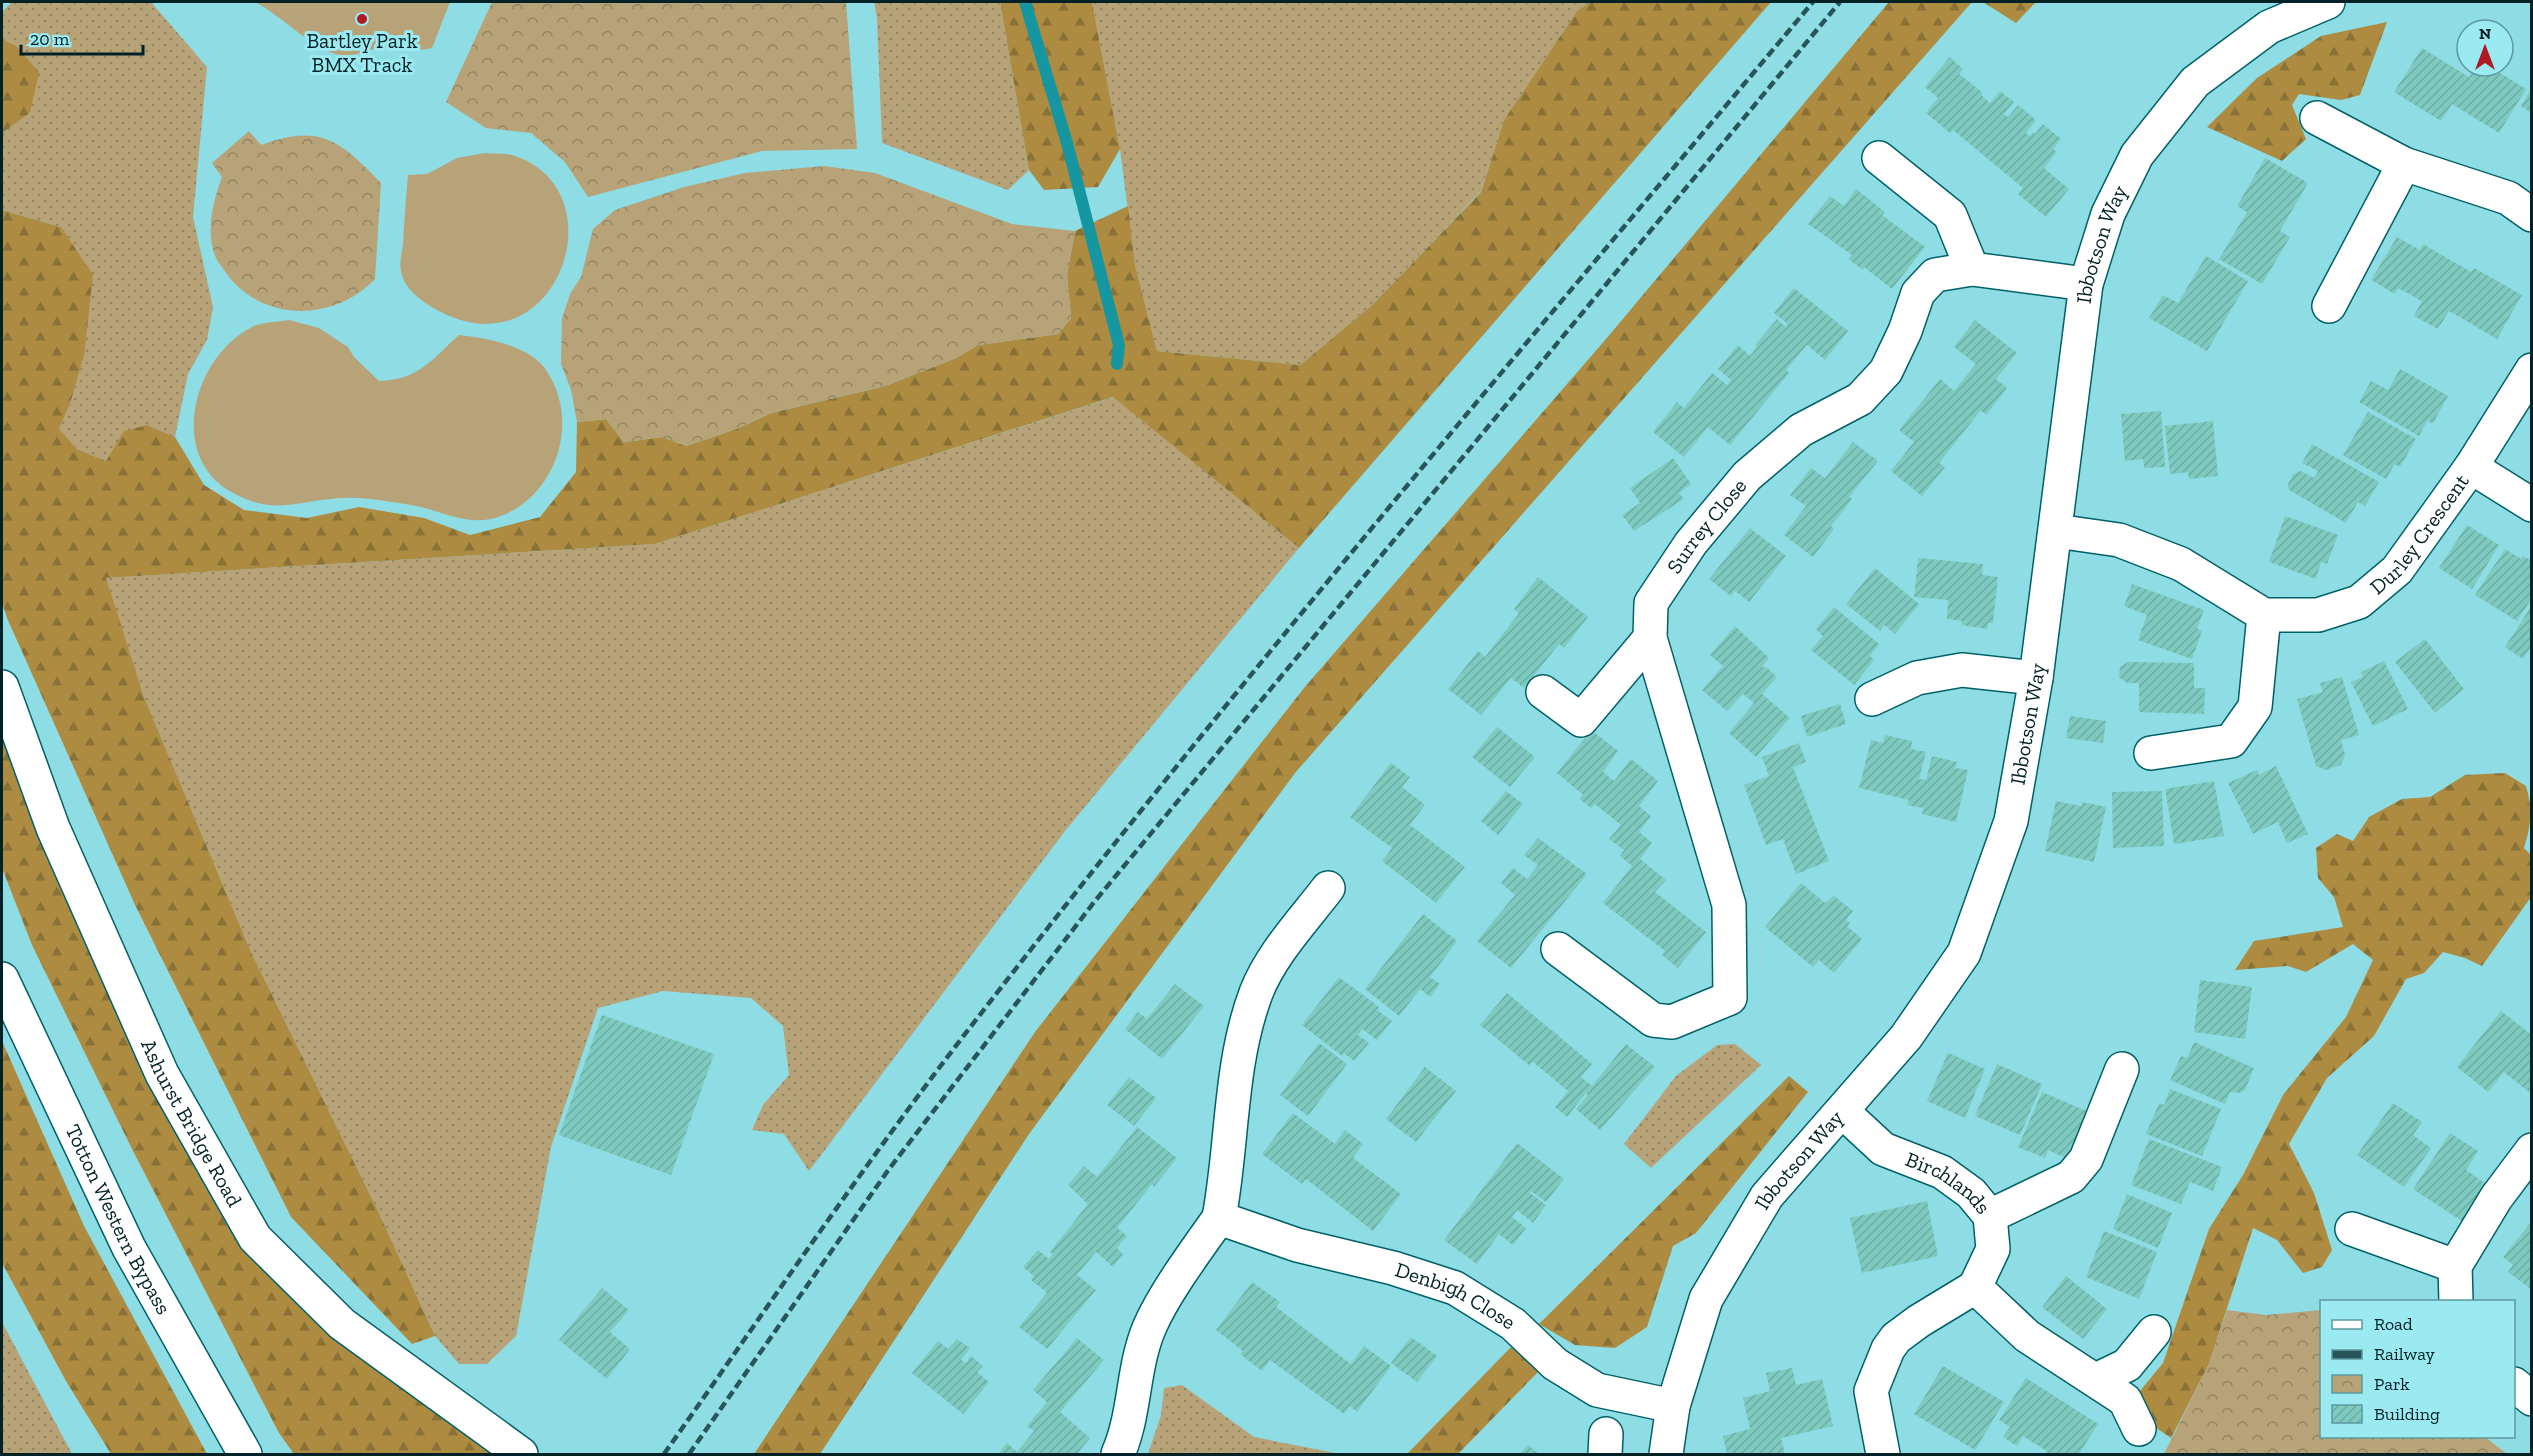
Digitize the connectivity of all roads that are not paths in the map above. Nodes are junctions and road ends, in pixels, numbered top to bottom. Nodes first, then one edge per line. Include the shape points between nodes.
1 (2328, 2) edge
2 (2317, 118) dead end
3 (1879, 158) dead end
4 (2404, 164) junction
5 (2532, 215) edge
6 (1972, 269) junction
7 (2086, 284) junction
8 (2329, 306) dead end
9 (2532, 370) edge
10 (2471, 467) junction
11 (2532, 505) edge
12 (2056, 531) junction
13 (2264, 615) junction
14 (1650, 638) junction
15 (2036, 678) junction
16 (2, 687) edge
17 (1543, 693) dead end
18 (1872, 699) dead end
19 (2151, 753) dead end
20 (1328, 888) dead end
21 (1558, 950) dead end
22 (2, 978) edge
23 (2122, 1069) dead end
24 (1842, 1112) junction
25 (2532, 1150) edge
26 (1990, 1216) junction
27 (1218, 1218) junction
28 (2352, 1229) dead end
29 (2455, 1266) junction
30 (1976, 1287) junction
31 (2456, 1300) edge
32 (2154, 1332) dead end
33 (2098, 1379) junction
34 (2515, 1385) edge
35 (2532, 1399) edge
36 (1673, 1406) junction
37 (2139, 1429) dead end
38 (245, 1455) edge
39 (521, 1455) edge
40 (1118, 1455) edge
41 (1666, 1455) edge
42 (1883, 1455) edge

1 - 7 street, Ibbotson Way via 2270,27 2195,82 2137,155 2108,214
2 - 4 street
3 - 6 street via 1950,214
4 - 5 street via 2508,198
4 - 8 street
6 - 7 street, Surrey Close
6 - 14 street, Surrey Close via 1935,275 1918,293 1886,371 1860,399 1802,430 1748,476 1691,543 1651,603
7 - 12 street, Ibbotson Way
9 - 10 street, Durley Crescent
10 - 11 street
10 - 13 street, Durley Crescent via 2397,570 2360,602 2318,615
12 - 13 street via 2120,540 2181,564
12 - 15 street, Ibbotson Way
13 - 19 street via 2255,707 2231,741
14 - 17 street via 1581,720
14 - 21 street, Surrey Close via 1729,905 1742,999 1672,1022 1653,1020
15 - 18 street via 1962,670 1917,678
15 - 24 street, Ibbotson Way via 2011,821 1964,953 1906,1037
16 - 39 street, Ashurst Bridge Road via 53,828 162,1074 255,1238 342,1324
20 - 27 street via 1278,952 1257,992 1241,1047
22 - 38 street, Totton Western Bypass via 129,1248
23 - 26 street via 2086,1159 2072,1177
24 - 26 street, Birchlands via 1883,1149 1942,1172 1971,1194
24 - 36 street, Ibbotson Way via 1767,1196 1706,1299
25 - 29 street via 2496,1198
26 - 30 street, Birchlands via 1993,1249
27 - 36 street, Denbigh Close via 1297,1245 1416,1274 1455,1288 1513,1324 1555,1364 1597,1390
27 - 40 street via 1150,1326
28 - 29 street
29 - 31 street
30 - 33 street via 2027,1336
30 - 42 street via 1919,1321 1888,1349 1871,1391
32 - 33 street via 2127,1365
33 - 37 street via 2126,1400
34 - 35 street
36 - 41 street, Ibbotson Way

